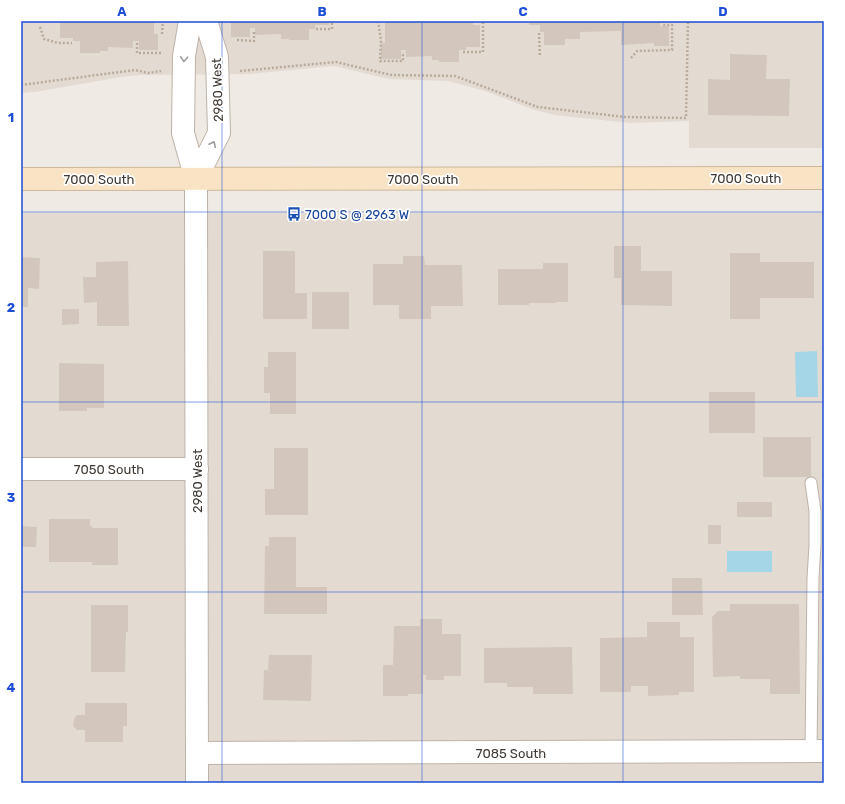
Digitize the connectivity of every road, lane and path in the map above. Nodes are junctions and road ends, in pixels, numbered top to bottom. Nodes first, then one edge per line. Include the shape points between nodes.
1 (163, 21) edge
2 (190, 21) edge
3 (206, 21) edge
4 (332, 21) edge
5 (378, 21) edge
6 (483, 21) edge
7 (688, 21) edge
8 (663, 25) dead end
9 (40, 28) dead end
10 (316, 29) dead end
11 (254, 30) dead end
12 (539, 33) dead end
13 (235, 40) dead end
14 (162, 41) dead end
15 (72, 42) dead end
16 (137, 42) dead end
17 (162, 47) dead end
18 (403, 52) dead end
19 (463, 52) dead end
20 (540, 57) dead end
21 (631, 58) dead end
22 (218, 67) junction
23 (162, 70) dead end
24 (21, 85) edge
25 (824, 178) edge
26 (21, 179) edge
27 (196, 179) junction
28 (197, 469) junction
29 (21, 470) edge
30 (811, 483) dead end
31 (817, 752) edge
32 (197, 754) junction
33 (197, 783) edge

1 - 14 path
2 -> 27 street, 2980 West via 184,56 183,133
3 - 22 street, 2980 West
4 - 10 path via 332,29
5 - 18 path via 381,40 380,61 403,61
6 - 19 path via 483,52
7 - 22 path via 686,118 625,117 538,107 455,76 391,75 336,62 242,72
8 - 21 path via 672,25 672,50 637,51
9 - 15 path via 44,39
11 - 13 path via 254,41
12 - 20 path
16 - 17 path via 137,53 162,54
27 -> 22 street, 2980 West via 219,133
23 - 24 path via 153,73 135,70
25 - 27 main road, 7000 South
26 - 27 main road, 7000 South
27 - 28 street, 2980 West
28 - 29 street, 7050 South
28 - 32 street, 2980 West
30 - 31 lane via 815,511 813,578
31 - 32 street, 7085 South
32 - 33 street, 2980 West

